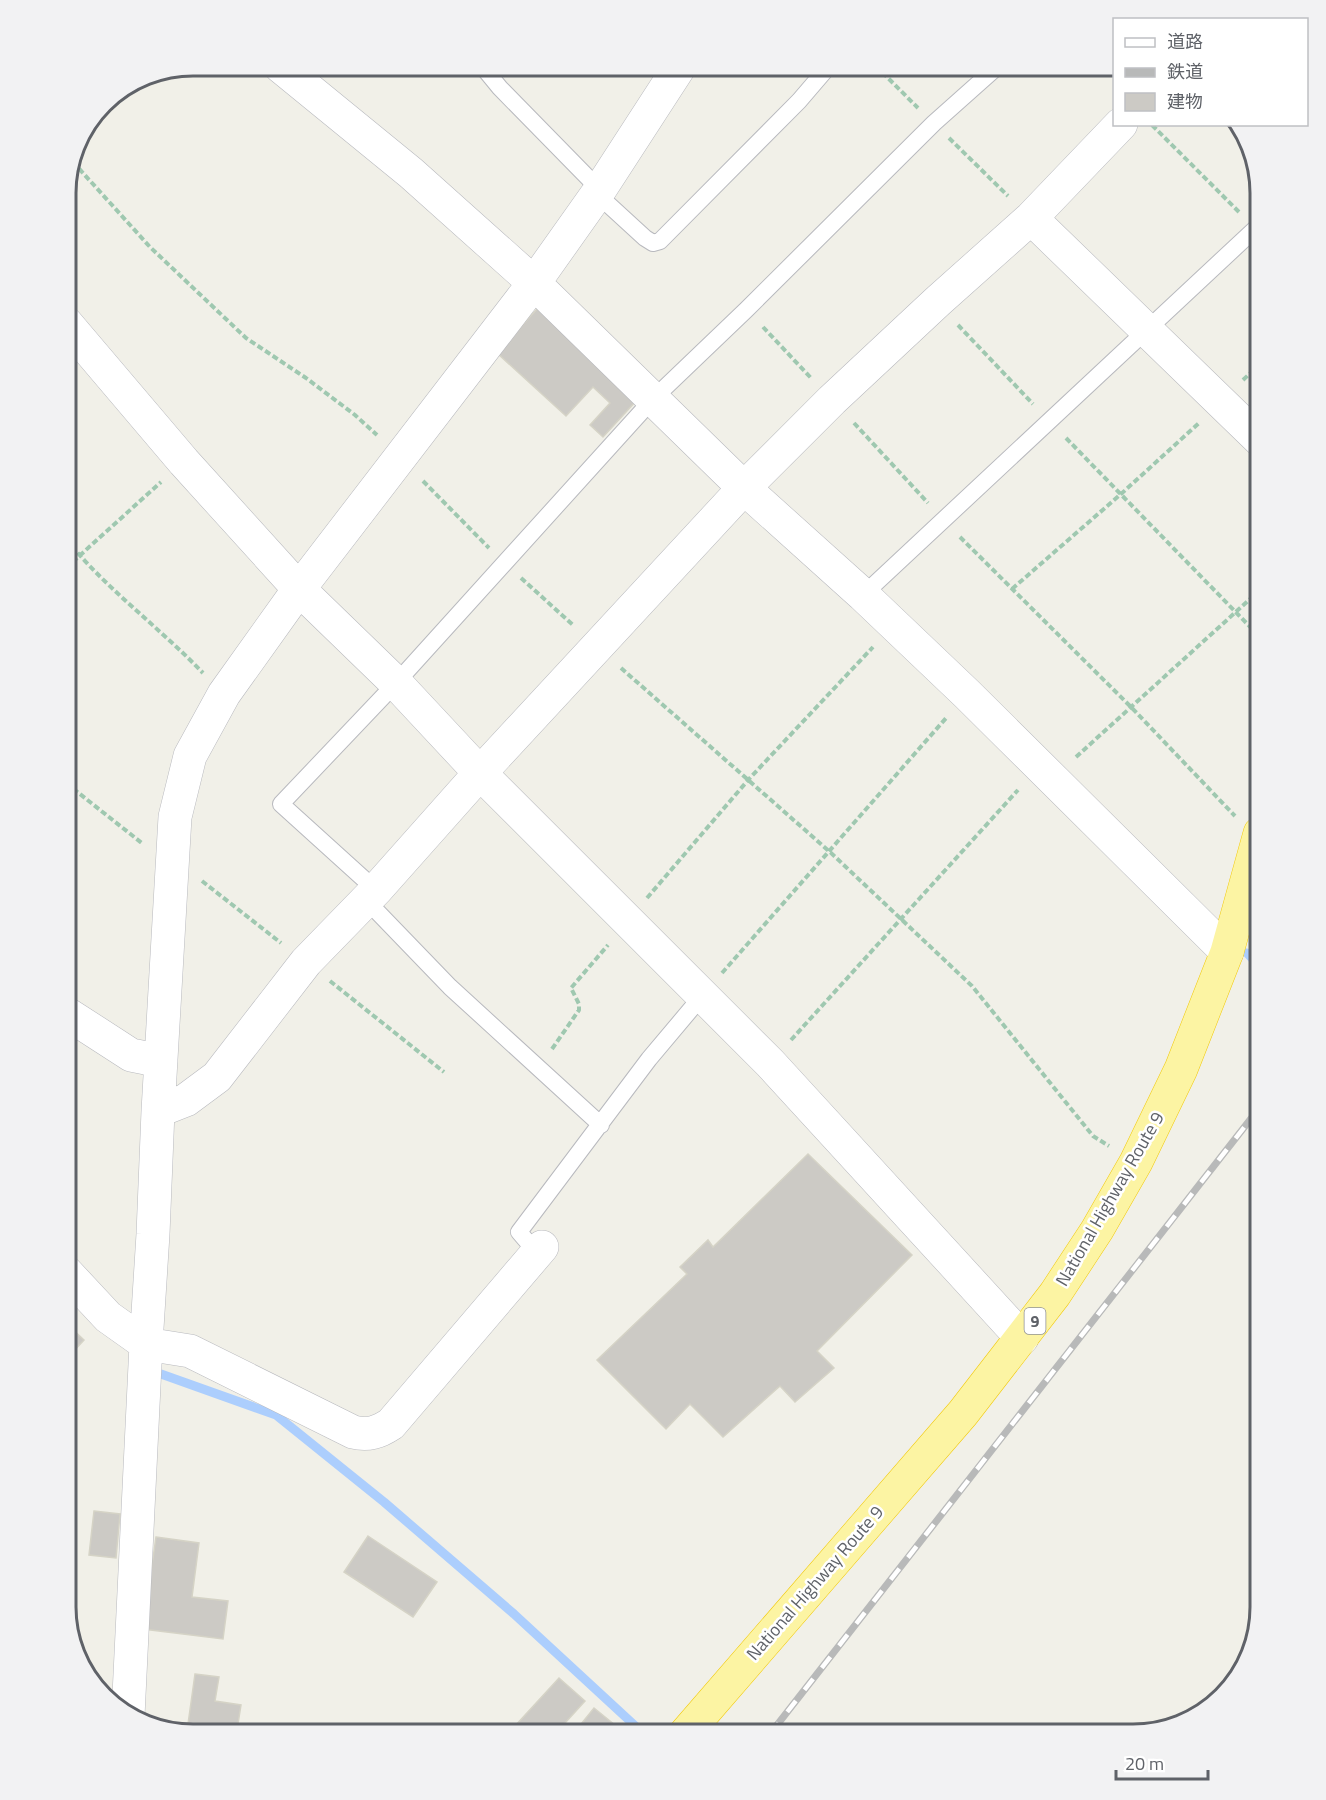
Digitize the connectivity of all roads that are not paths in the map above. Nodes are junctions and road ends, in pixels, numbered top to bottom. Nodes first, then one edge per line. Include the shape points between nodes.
1 (293, 77) edge
2 (492, 77) edge
3 (673, 77) edge
4 (820, 77) edge
5 (986, 77) edge
6 (1119, 126) edge
7 (599, 192) junction
8 (1031, 219) junction
9 (1250, 234) edge
10 (534, 283) junction
11 (1146, 329) junction
12 (77, 335) edge
13 (653, 399) junction
14 (1250, 431) edge
15 (751, 480) junction
16 (299, 589) junction
17 (863, 595) junction
18 (396, 683) junction
19 (480, 773) junction
20 (1248, 824) edge
21 (371, 895) junction
22 (1227, 952) junction
23 (702, 996) junction
24 (76, 1020) edge
25 (161, 1061) junction
26 (158, 1111) junction
27 (601, 1125) junction
28 (540, 1250) joint
29 (76, 1283) edge
30 (1022, 1338) junction
31 (146, 1344) junction
32 (129, 1704) edge
33 (694, 1724) edge

1 - 10 street via 411,173
2 - 7 lane
3 - 7 street
4 - 7 lane via 660,241 653,243 645,238
5 - 13 lane
6 - 8 street
7 - 10 street
8 - 11 street
8 - 15 street via 930,308
9 - 11 lane
10 - 13 street
10 - 16 street
11 - 14 street
11 - 17 lane
12 - 16 street
13 - 15 street
13 - 18 lane
15 - 17 street
15 - 19 street
16 - 18 street
16 - 25 street via 224,694 190,756 175,817
17 - 22 street
18 - 19 street
18 - 21 lane via 281,804
19 - 21 street
19 - 23 street
20 - 22 highway, National Highway Route 9 / 9
21 - 26 street via 306,962 217,1077 186,1100
21 - 27 lane via 450,987
22 - 30 highway, National Highway Route 9 / 9 via 1181,1069 1136,1162 1097,1230
23 - 27 lane
23 - 30 street via 770,1063
24 - 25 street via 132,1055
25 - 26 street
26 - 31 street
27 - 28 lane via 519,1232
28 - 31 street via 391,1424 372,1433 353,1432 190,1351
29 - 31 street via 108,1317
30 - 33 highway, National Highway Route 9 / 9 via 963,1413
31 - 32 street

